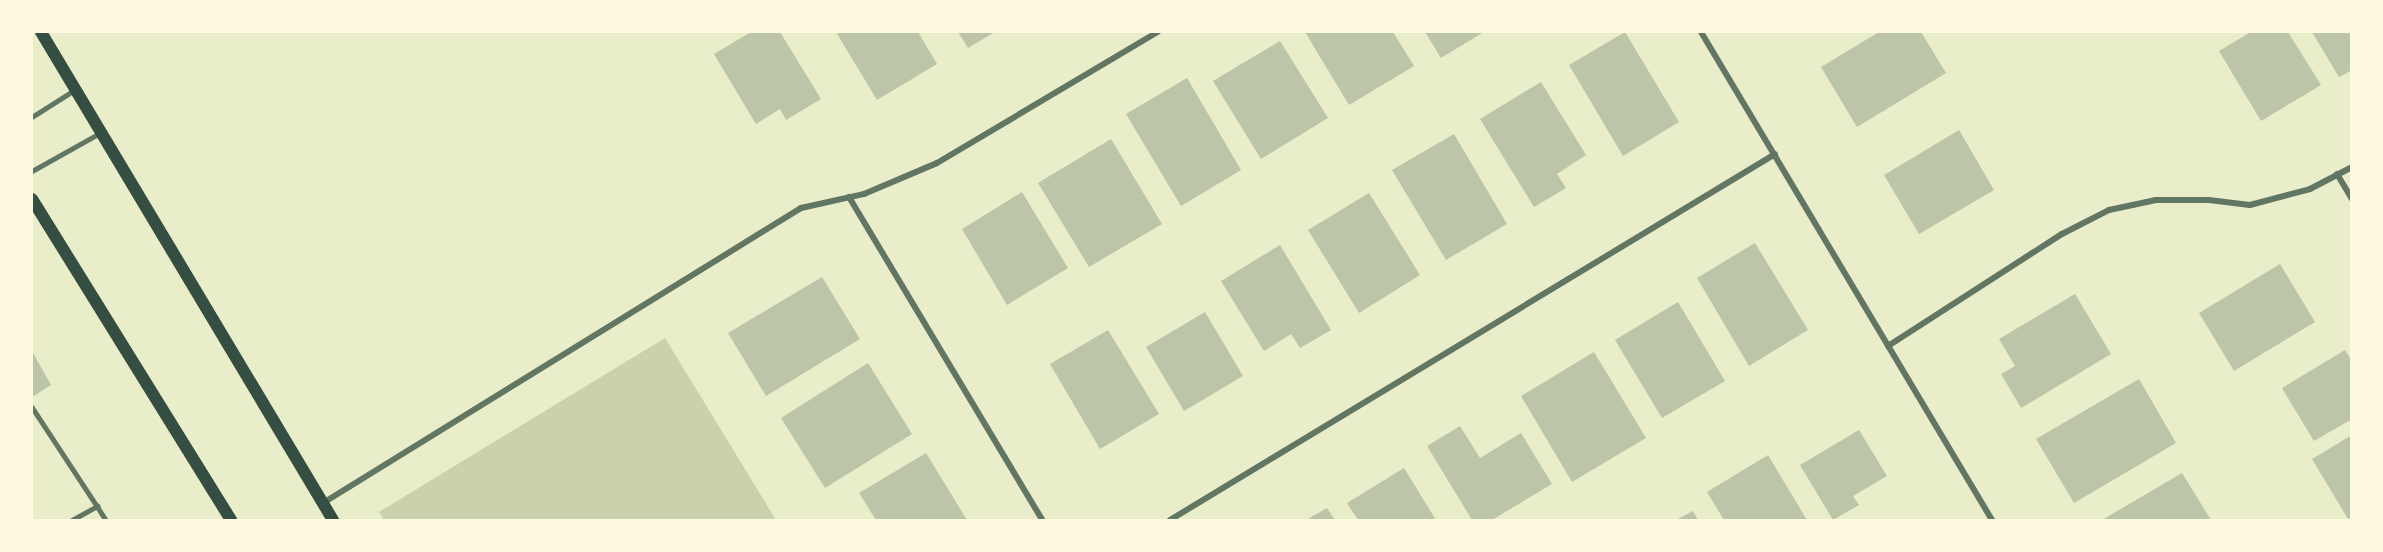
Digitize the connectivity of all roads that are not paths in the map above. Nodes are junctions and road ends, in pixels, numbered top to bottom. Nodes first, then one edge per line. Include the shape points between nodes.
1 (41, 32) edge
2 (1158, 32) edge
3 (1701, 32) edge
4 (76, 90) junction
5 (32, 117) edge
6 (101, 132) junction
7 (1775, 154) junction
8 (2352, 167) edge
9 (32, 171) edge
10 (2337, 174) junction
11 (849, 197) junction
12 (32, 199) edge
13 (2352, 199) edge
14 (1888, 346) junction
15 (32, 407) edge
16 (323, 503) junction
17 (97, 506) junction
18 (72, 520) edge
19 (106, 520) edge
20 (231, 520) edge
21 (333, 520) edge
22 (1041, 520) edge
23 (1170, 520) edge
24 (1992, 520) edge

1 - 4 main road
2 - 11 street via 937,163
3 - 7 street
4 - 5 lane
4 - 6 main road
6 - 9 lane
6 - 16 main road
7 - 14 street
7 - 23 street
8 - 10 street
10 - 13 street
10 - 14 street via 2310,189 2250,205 2156,200 2109,210 2062,234
11 - 16 street via 801,208
11 - 22 street
12 - 20 main road
14 - 24 street
15 - 17 lane
16 - 21 main road
17 - 18 lane
17 - 19 lane

